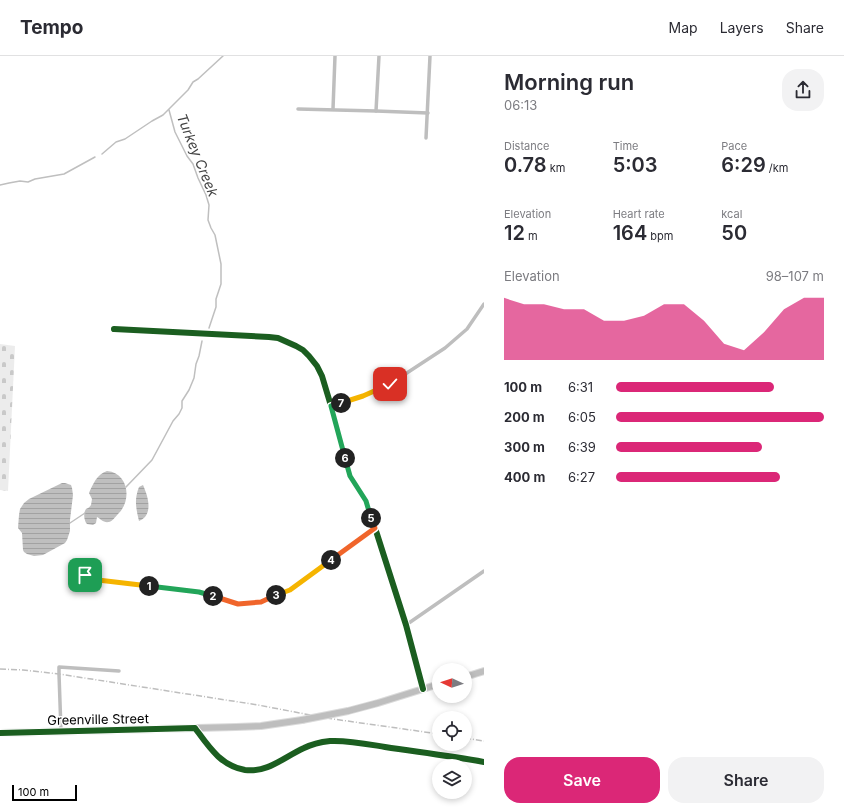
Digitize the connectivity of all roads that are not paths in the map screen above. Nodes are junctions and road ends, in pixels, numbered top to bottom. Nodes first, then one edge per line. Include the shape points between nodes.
1 (335, 56) edge
2 (379, 56) edge
3 (430, 56) edge
4 (298, 109) dead end
5 (333, 109) junction
6 (376, 111) junction
7 (428, 113) junction
8 (426, 138) dead end
9 (484, 304) edge
10 (114, 329) dead end
11 (331, 406) junction
12 (375, 528) junction
13 (484, 571) edge
14 (85, 575) dead end
15 (406, 625) junction
16 (119, 671) dead end
17 (484, 671) edge
18 (472, 675) edge
19 (432, 686) edge
20 (423, 689) junction
21 (196, 728) junction
22 (61, 730) junction
23 (0, 733) edge
24 (484, 762) edge

1 - 5 street
2 - 6 street
3 - 7 street
4 - 5 street
5 - 6 street
6 - 7 street
7 - 8 street
9 - 11 street via 467,330 445,348 390,384
10 - 11 street via 278,338 296,346 317,366
11 - 12 street via 350,476 366,501
12 - 14 street via 290,590 261,602 238,604 199,592 98,580
12 - 15 street
13 - 15 street
15 - 20 street
16 - 22 street via 59,667
17 - 18 main road
19 - 20 main road, Greenville Street
20 - 21 main road, Greenville Street, bridge via 348,711 302,720 261,726
21 - 22 main road, Greenville Street
21 - 24 street via 217,756 233,766 248,770 268,767 303,748 330,741 353,742
22 - 23 main road, Greenville Street

